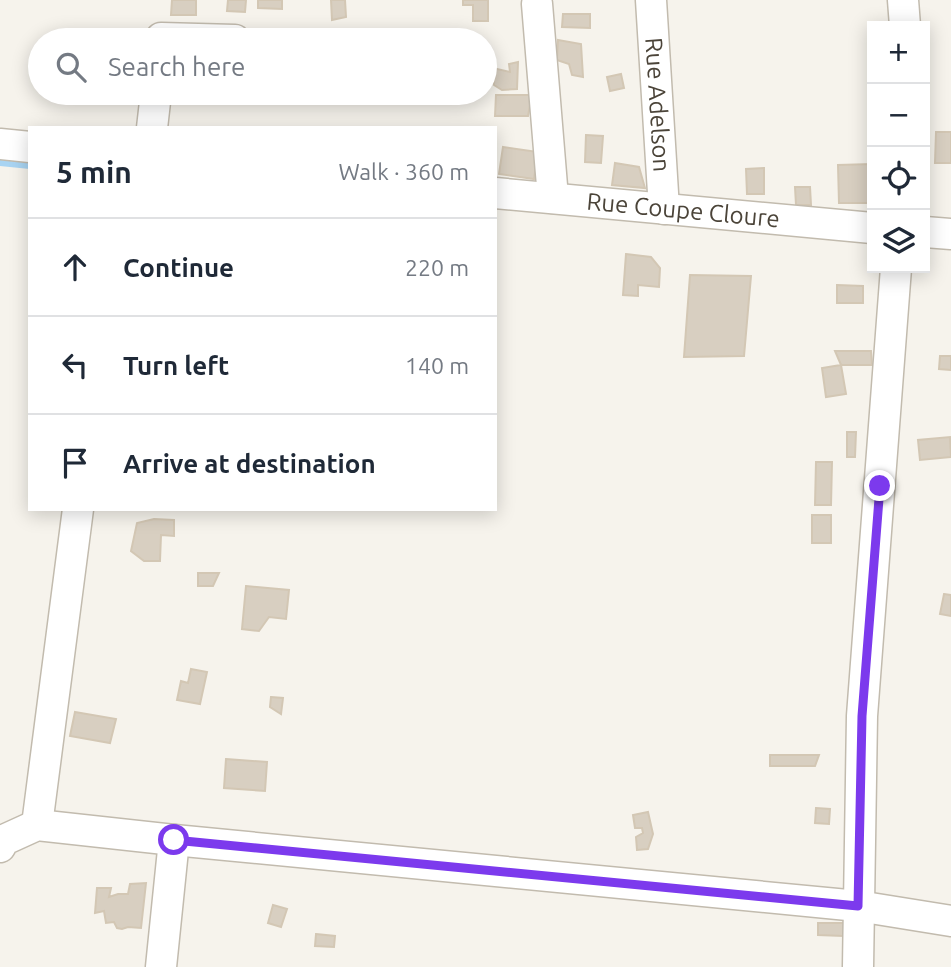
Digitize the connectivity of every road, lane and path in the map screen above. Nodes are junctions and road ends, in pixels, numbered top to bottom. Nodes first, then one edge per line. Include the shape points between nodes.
1 (651, 0) edge
2 (903, 0) edge
3 (537, 4) dead end
4 (905, 21) edge
5 (155, 105) edge
6 (152, 126) edge
7 (0, 144) edge
8 (28, 147) edge
9 (497, 193) edge
10 (553, 198) junction
11 (664, 209) junction
12 (867, 228) edge
13 (930, 232) edge
14 (951, 234) edge
15 (896, 273) edge
16 (78, 511) edge
17 (37, 825) junction
18 (174, 840) junction
19 (0, 847) edge
20 (858, 906) junction
21 (951, 921) edge
22 (161, 967) edge
23 (858, 967) edge

1 - 11 street, Rue Adelson
2 - 4 street
3 - 10 street
5 - 6 street
7 - 8 street
9 - 10 street, Rue Coupe Cloure
10 - 11 street, Rue Coupe Cloure
11 - 12 street, Rue Coupe Cloure
13 - 14 street
15 - 20 street via 862,716
16 - 17 street
17 - 18 street
17 - 19 street via 4,840
18 - 20 street
18 - 22 street
20 - 21 street
20 - 23 street

